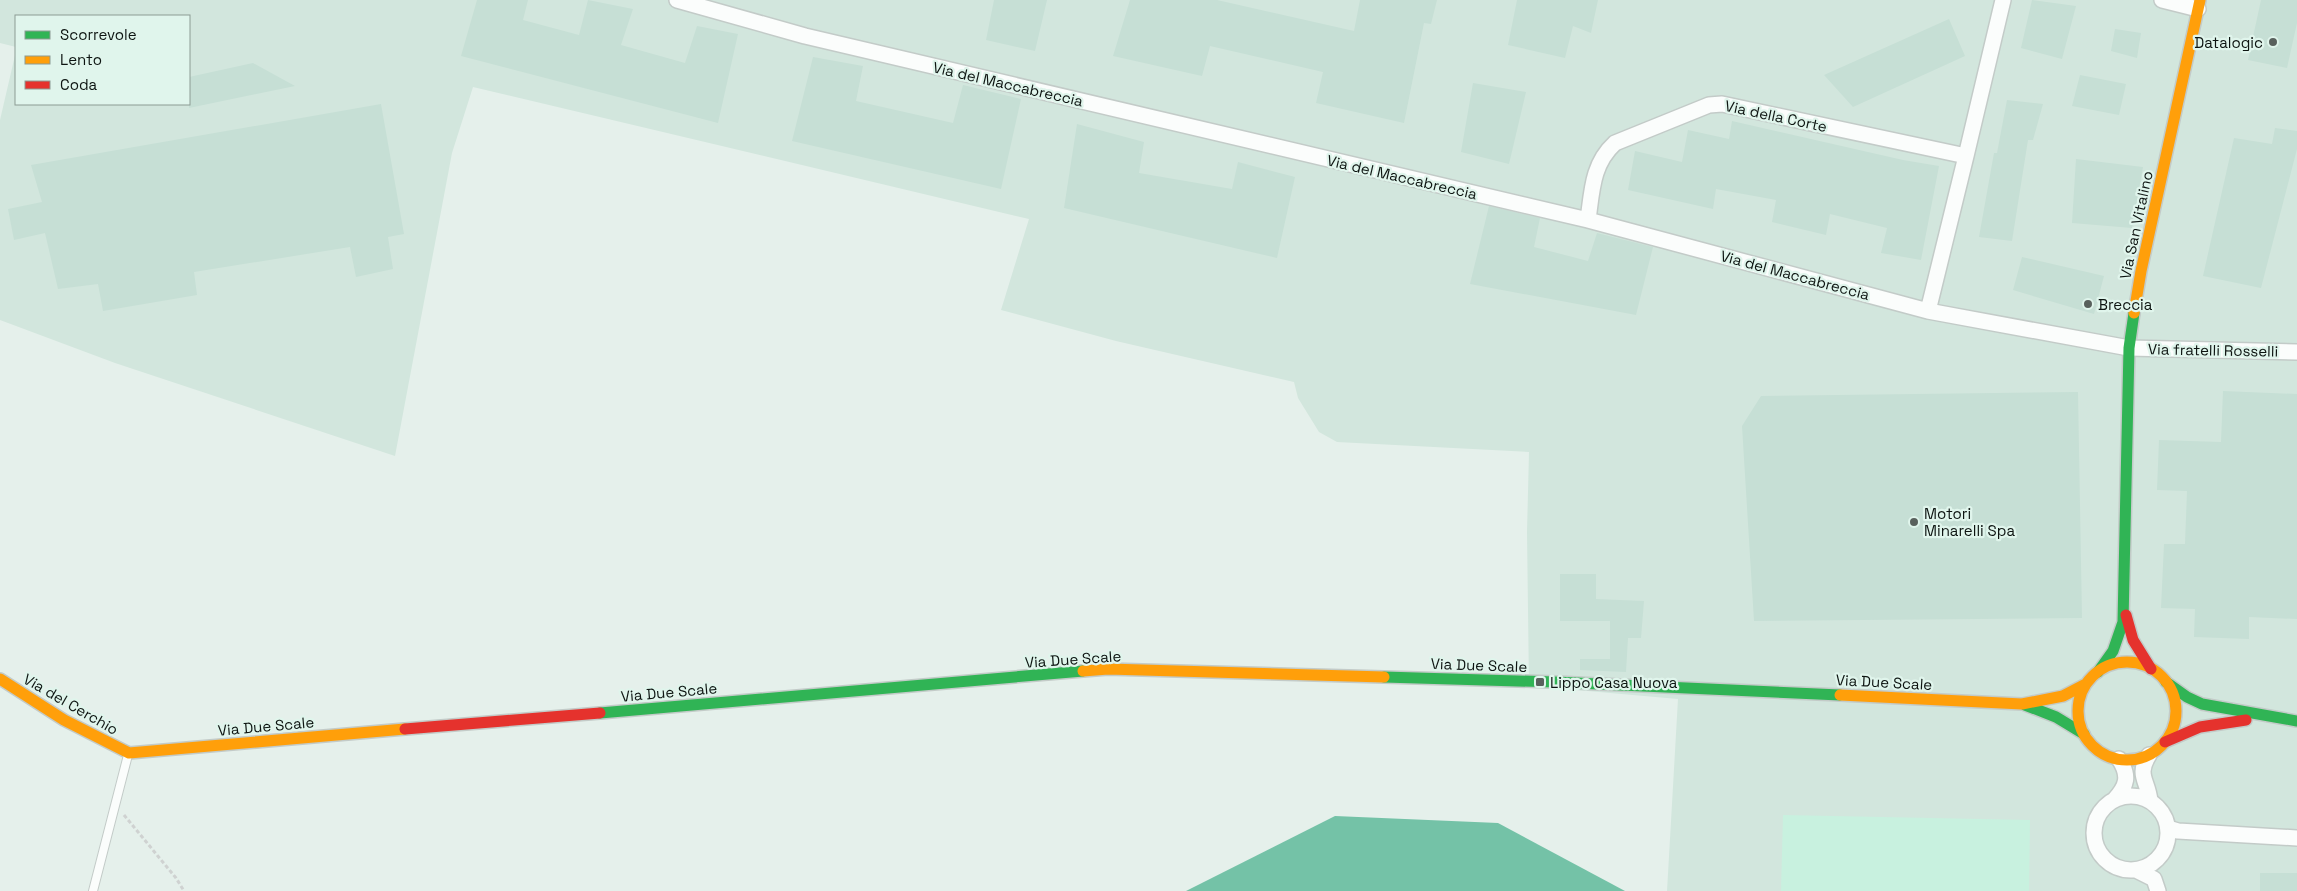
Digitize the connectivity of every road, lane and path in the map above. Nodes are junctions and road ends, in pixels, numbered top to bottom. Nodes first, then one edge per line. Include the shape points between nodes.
1 (677, 0) edge
2 (2004, 0) edge
3 (2162, 0) edge
4 (2199, 4) edge
5 (1966, 156) junction
6 (1588, 220) junction
7 (1928, 311) junction
8 (2129, 348) junction
9 (2297, 352) edge
10 (2124, 610) junction
11 (2151, 669) junction
12 (2098, 672) junction
13 (0, 679) edge
14 (2166, 682) junction
15 (2086, 684) junction
16 (2022, 704) junction
17 (2278, 719) junction
18 (2297, 721) edge
19 (2084, 734) junction
20 (2165, 742) junction
21 (129, 753) junction
22 (2149, 755) junction
23 (2119, 759) junction
24 (2114, 800) junction
25 (2150, 801) junction
26 (115, 804) junction
27 (2168, 828) junction
28 (2297, 838) edge
29 (2136, 870) junction
30 (93, 891) edge
31 (184, 891) edge
32 (2158, 891) edge

1 - 6 street, Via del Maccabreccia via 805,36
2 - 5 street
3 - 4 street
4 - 8 street, Via San Vitalino via 2141,270
5 - 6 street, Via della Corte via 1722,104 1709,105 1615,143 1594,172
5 - 7 street
6 - 7 street, Via del Maccabreccia
7 - 8 street, Via del Maccabreccia
8 - 9 street, Via fratelli Rosselli
8 - 10 street, Via San Vitalino
10 - 11 street, Via San Vitalino via 2133,640
10 - 12 street, Via San Vitalino via 2120,635
11 - 12 street via 2138,663 2124,662
11 - 14 street
12 - 15 street
13 - 21 street, Via del Cerchio via 64,720
14 - 17 street via 2187,698 2202,704
14 - 20 street via 2176,712 2171,733
15 - 16 street, Via Due Scale via 2064,696
15 - 19 street via 2078,709
16 - 19 street, Via Due Scale via 2072,724
16 - 21 street, Via Due Scale via 1575,683 1108,669
17 - 18 street
17 - 20 street via 2241,720 2200,727
19 - 23 street via 2103,754
20 - 22 street
21 - 26 lane
22 - 23 street
22 - 25 street via 2142,765 2142,776
23 - 24 street via 2127,777 2125,788
24 - 25 street via 2132,796
24 - 29 street via 2098,816 2095,838 2102,854 2114,866
25 - 27 street via 2162,812
26 - 30 lane
26 - 31 path
27 - 28 street
27 - 29 street via 2164,851 2157,860
29 - 32 street via 2154,879

